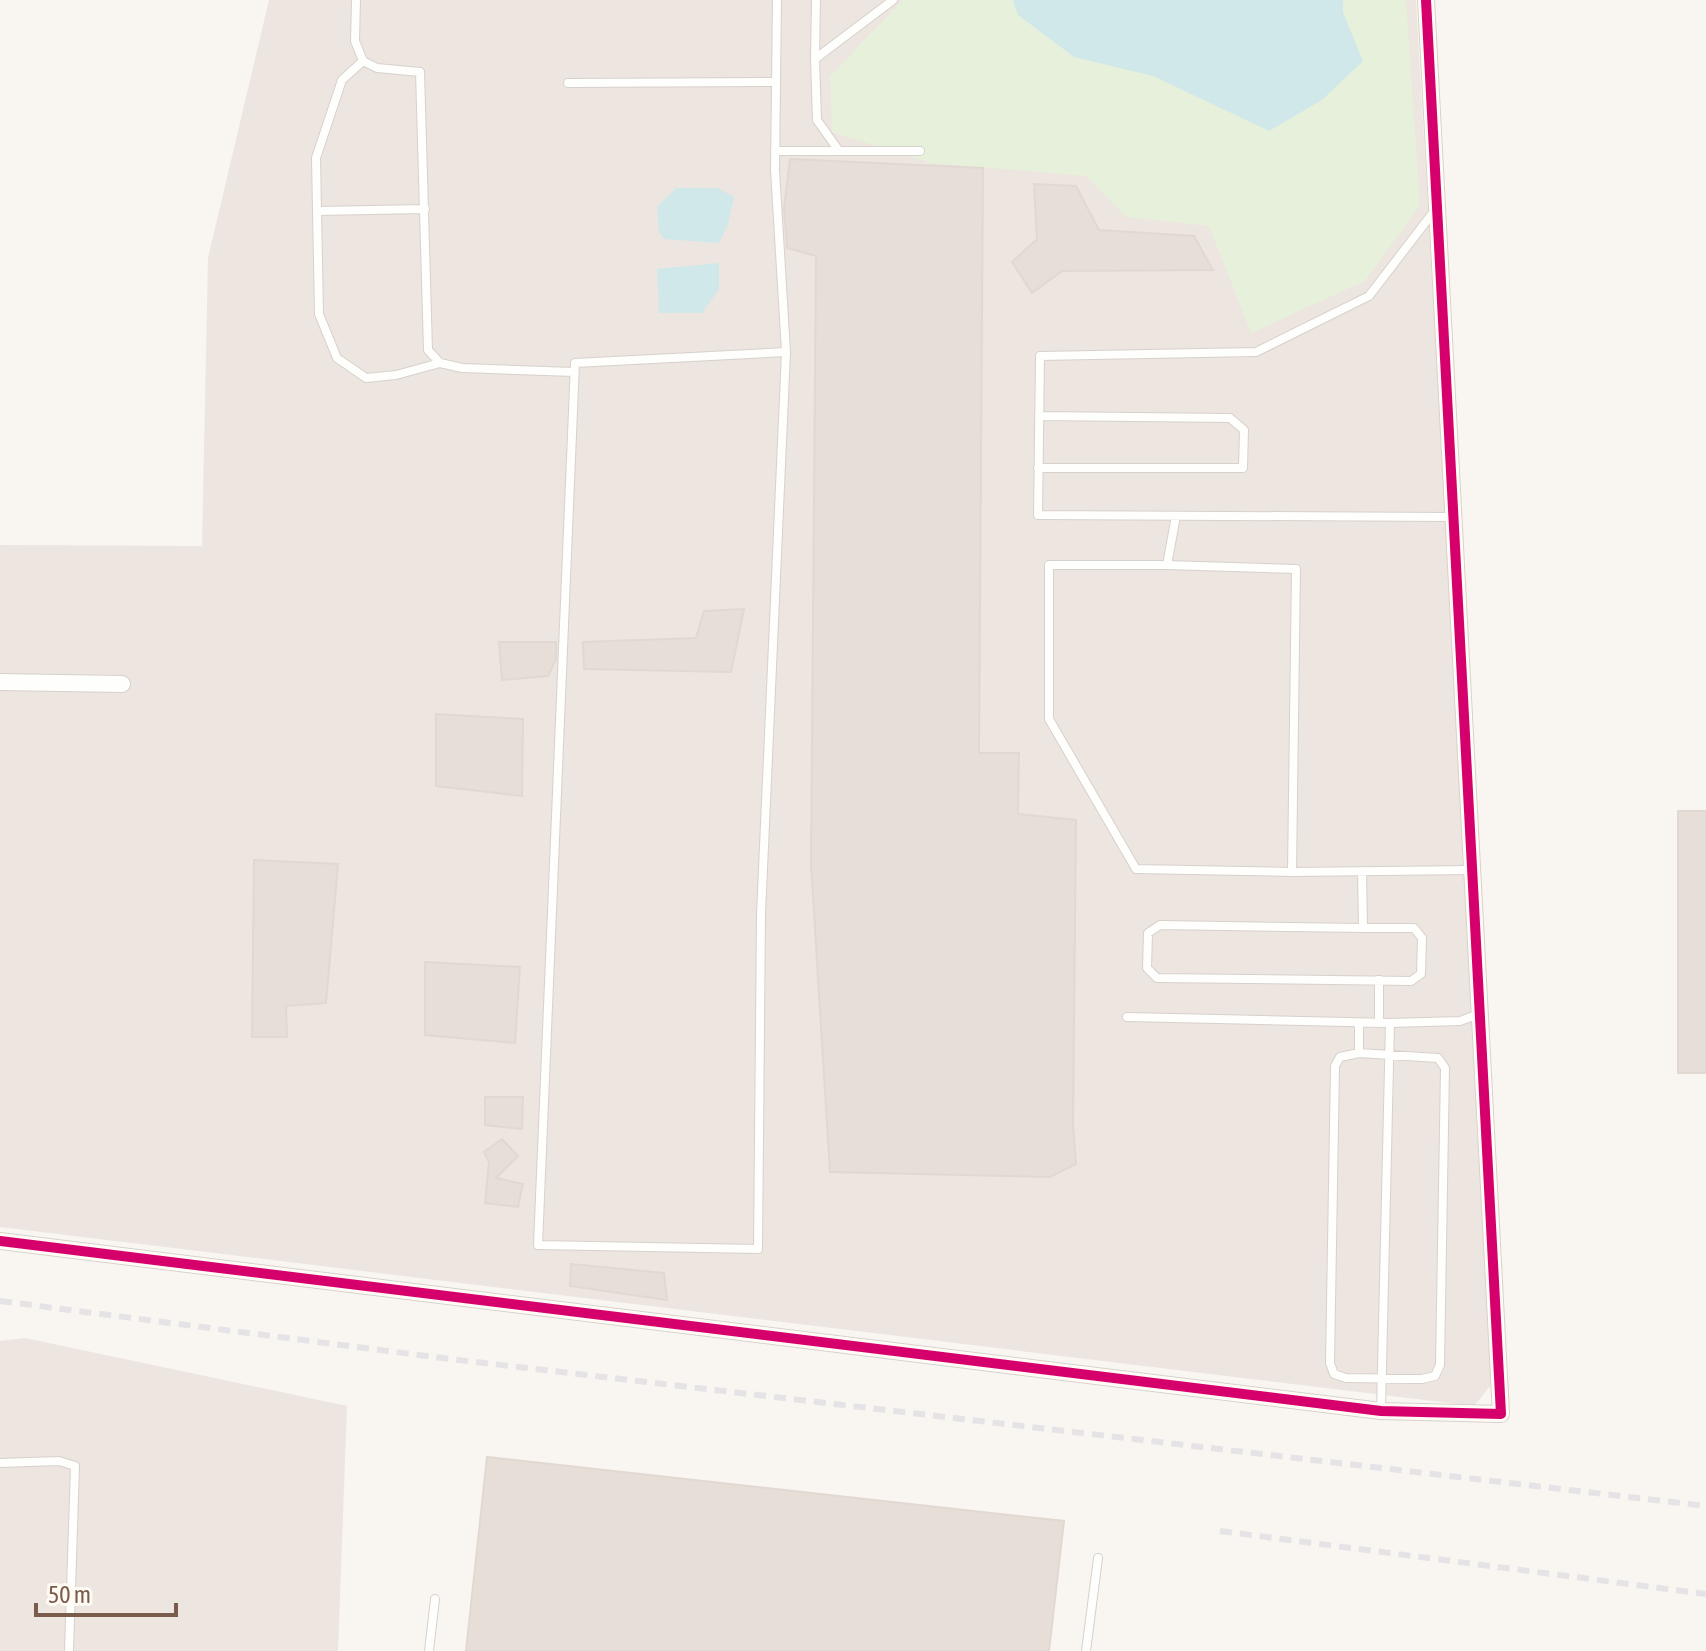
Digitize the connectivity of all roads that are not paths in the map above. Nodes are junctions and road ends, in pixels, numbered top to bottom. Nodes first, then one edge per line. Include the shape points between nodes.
1 (356, 0) edge
2 (777, 0) edge
3 (816, 0) edge
4 (893, 0) edge
5 (1426, 0) edge
6 (815, 59) junction
7 (363, 61) junction
8 (776, 82) junction
9 (568, 83) dead end
10 (775, 151) junction
11 (839, 151) junction
12 (920, 151) dead end
13 (425, 209) junction
14 (1436, 210) junction
15 (317, 211) junction
16 (786, 352) junction
17 (440, 363) junction
18 (574, 372) junction
19 (1039, 416) junction
20 (1038, 468) junction
21 (1176, 516) junction
22 (1452, 517) junction
23 (1167, 565) junction
24 (0, 682) edge
25 (122, 684) dead end
26 (1471, 870) junction
27 (1362, 871) junction
28 (1292, 872) junction
29 (1363, 928) junction
30 (1379, 980) junction
31 (1479, 1014) junction
32 (1127, 1017) dead end
33 (1359, 1023) junction
34 (1379, 1023) junction
35 (1390, 1023) junction
36 (1359, 1053) junction
37 (1390, 1054) junction
38 (0, 1241) edge
39 (1383, 1379) junction
40 (1381, 1411) junction
41 (0, 1463) edge
42 (1098, 1558) dead end
43 (435, 1599) dead end
44 (69, 1651) edge
45 (429, 1651) edge
46 (1086, 1651) edge

1 - 7 lane via 355,41
2 - 8 lane
3 - 6 lane
4 - 6 lane
5 - 14 street
6 - 11 lane via 817,120
7 - 13 lane via 377,68 420,72
7 - 15 lane via 342,80 316,158
8 - 9 lane
8 - 10 lane
10 - 11 lane
10 - 16 lane
11 - 12 lane
13 - 15 lane
13 - 17 lane via 428,350
14 - 19 lane via 1369,296 1256,352 1040,356
14 - 22 street
15 - 17 lane via 319,314 337,358 366,378
16 - 18 lane via 575,363
16 - 18 lane via 761,914 758,1249 538,1245
17 - 18 lane
19 - 20 lane
19 - 20 lane via 1230,418 1244,430 1243,468
20 - 21 lane via 1038,515
21 - 22 lane
21 - 23 lane
22 - 26 street
23 - 28 lane via 1296,569
23 - 28 lane via 1049,565 1049,719 1136,869
24 - 25 street
26 - 27 lane
26 - 31 street
27 - 28 lane
27 - 29 lane
29 - 30 lane via 1414,928 1422,938 1421,974 1411,981
29 - 30 lane via 1160,925 1148,933 1147,968 1157,978
30 - 34 lane
31 - 35 lane via 1460,1021
31 - 40 street via 1501,1414
32 - 33 lane
33 - 34 lane
33 - 36 lane
34 - 35 lane
35 - 37 lane
36 - 37 lane
36 - 39 lane via 1340,1057 1335,1066 1330,1363 1334,1374 1346,1378
37 - 39 lane
37 - 39 lane via 1438,1058 1445,1068 1440,1365 1435,1376
38 - 40 street
39 - 40 lane
41 - 44 lane via 59,1461 75,1466
42 - 46 lane
43 - 45 lane

